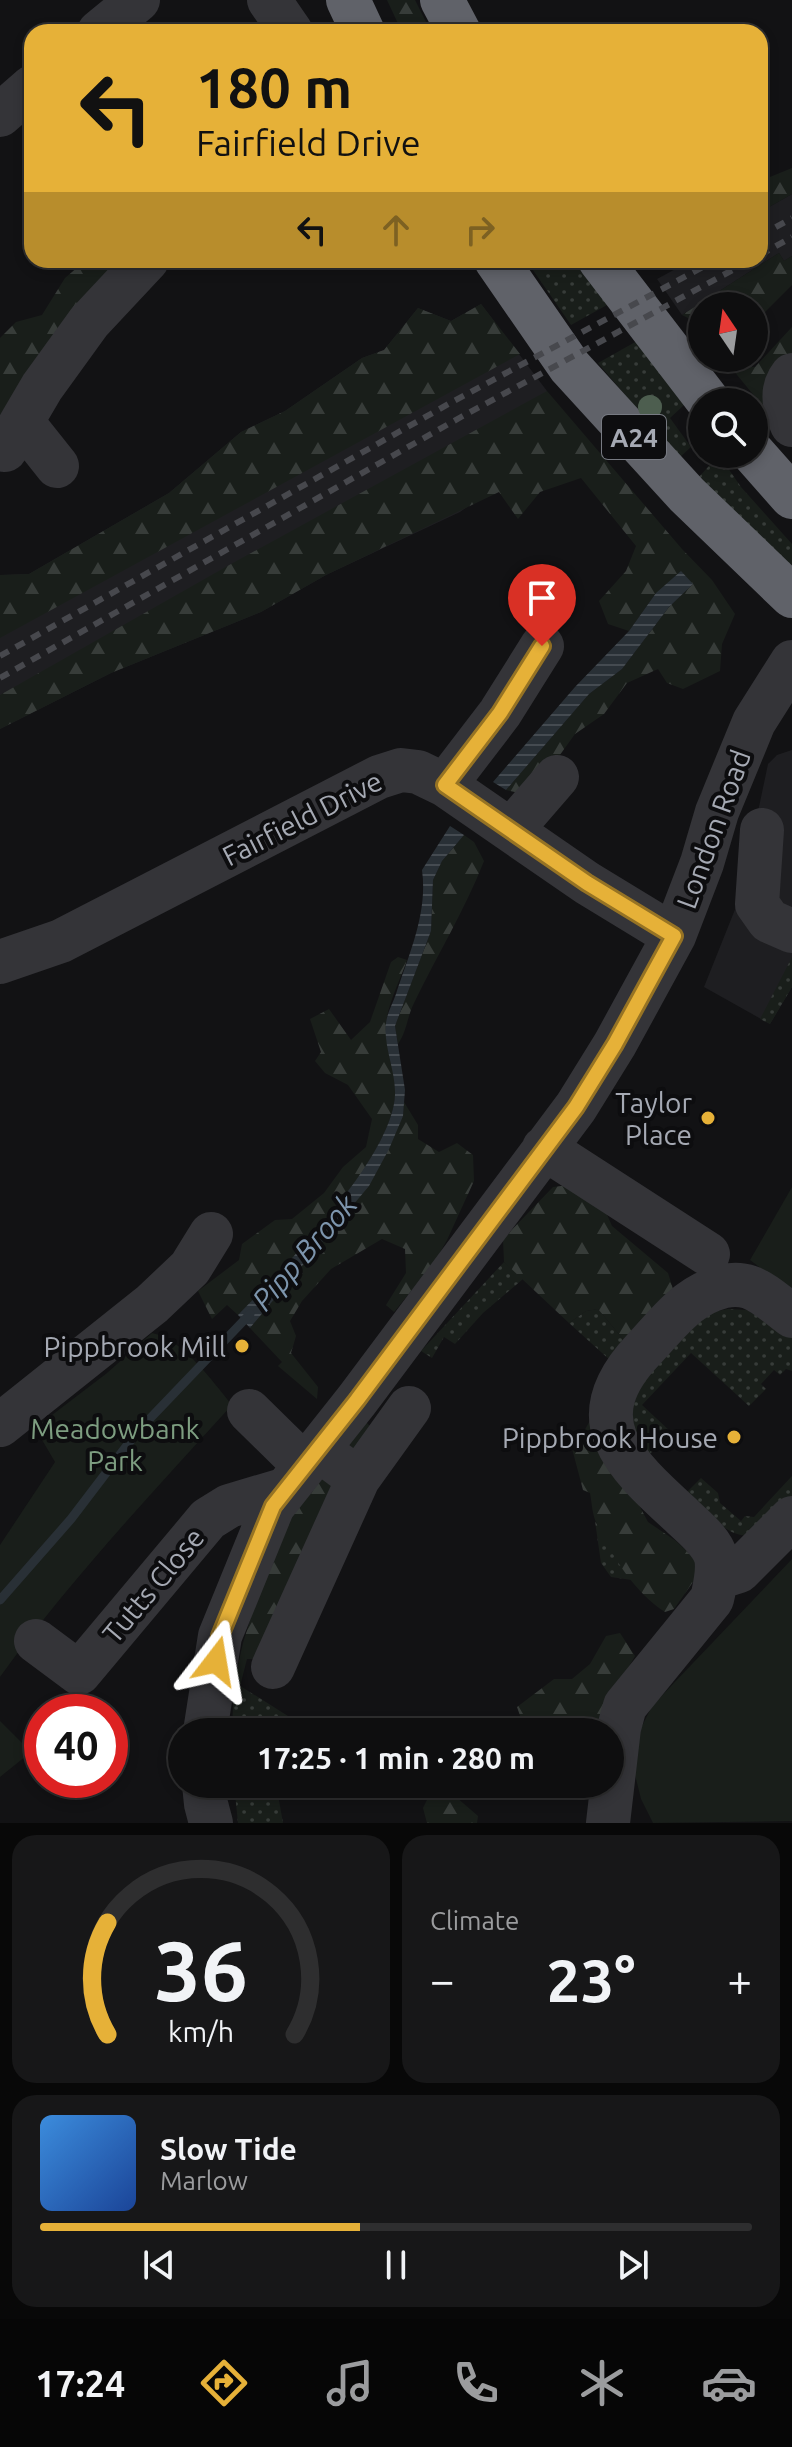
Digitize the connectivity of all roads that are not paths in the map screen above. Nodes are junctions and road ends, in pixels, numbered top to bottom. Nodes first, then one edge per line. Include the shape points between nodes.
1 (138, 0) edge
2 (269, 0) edge
3 (348, 0) edge
4 (442, 0) edge
5 (109, 24) edge
6 (286, 24) edge
7 (359, 24) edge
8 (455, 24) edge
9 (24, 94) edge
10 (0, 115) edge
11 (140, 268) edge
12 (502, 268) edge
13 (606, 268) edge
14 (792, 375) edge
15 (698, 388) edge
16 (792, 425) edge
17 (57, 466) dead end
18 (766, 468) edge
19 (792, 497) edge
20 (792, 596) edge
21 (542, 646) dead end
22 (792, 662) edge
23 (773, 721) edge
24 (557, 777) dead end
25 (445, 785) junction
26 (717, 812) junction
27 (512, 829) junction
28 (781, 837) edge
29 (792, 931) edge
30 (674, 936) junction
31 (0, 962) edge
32 (544, 1148) junction
33 (211, 1234) dead end
34 (708, 1254) dead end
35 (792, 1316) edge
36 (409, 1408) dead end
37 (249, 1411) dead end
38 (0, 1425) edge
39 (302, 1468) junction
40 (358, 1479) junction
41 (792, 1518) edge
42 (717, 1578) junction
43 (36, 1641) dead end
44 (273, 1667) dead end
45 (207, 1718) edge
46 (205, 1798) edge
47 (211, 1823) edge
48 (608, 1823) edge

1 - 5 street
2 - 6 street
3 - 7 highway
4 - 8 highway
9 - 10 street
11 - 17 street via 89,322 14,436
12 - 20 highway, A24 via 570,367 687,495
13 - 15 highway, A24
14 - 16 street via 784,399
18 - 19 highway
21 - 25 street
22 - 23 street, London Road
23 - 26 street, London Road
24 - 27 street
25 - 27 street, Fairfield Drive
25 - 31 street, Fairfield Drive via 418,772 401,770 379,777 61,941
26 - 28 street
26 - 30 street, London Road
27 - 30 street, Fairfield Drive
28 - 29 street via 757,904 769,921
30 - 32 street, London Road via 615,1044
32 - 34 street
32 - 39 street, London Road
33 - 38 street via 190,1268 152,1304
35 - 42 street via 753,1286 726,1284 702,1294 637,1356 612,1400 610,1424 617,1445 703,1536 715,1555
36 - 40 street
37 - 39 street
39 - 40 street
39 - 43 street, Tutts Close via 208,1519 79,1673
39 - 45 street, London Road via 273,1506 220,1636
40 - 44 street
41 - 42 street via 739,1571
42 - 48 street via 712,1599 625,1706
46 - 47 street

